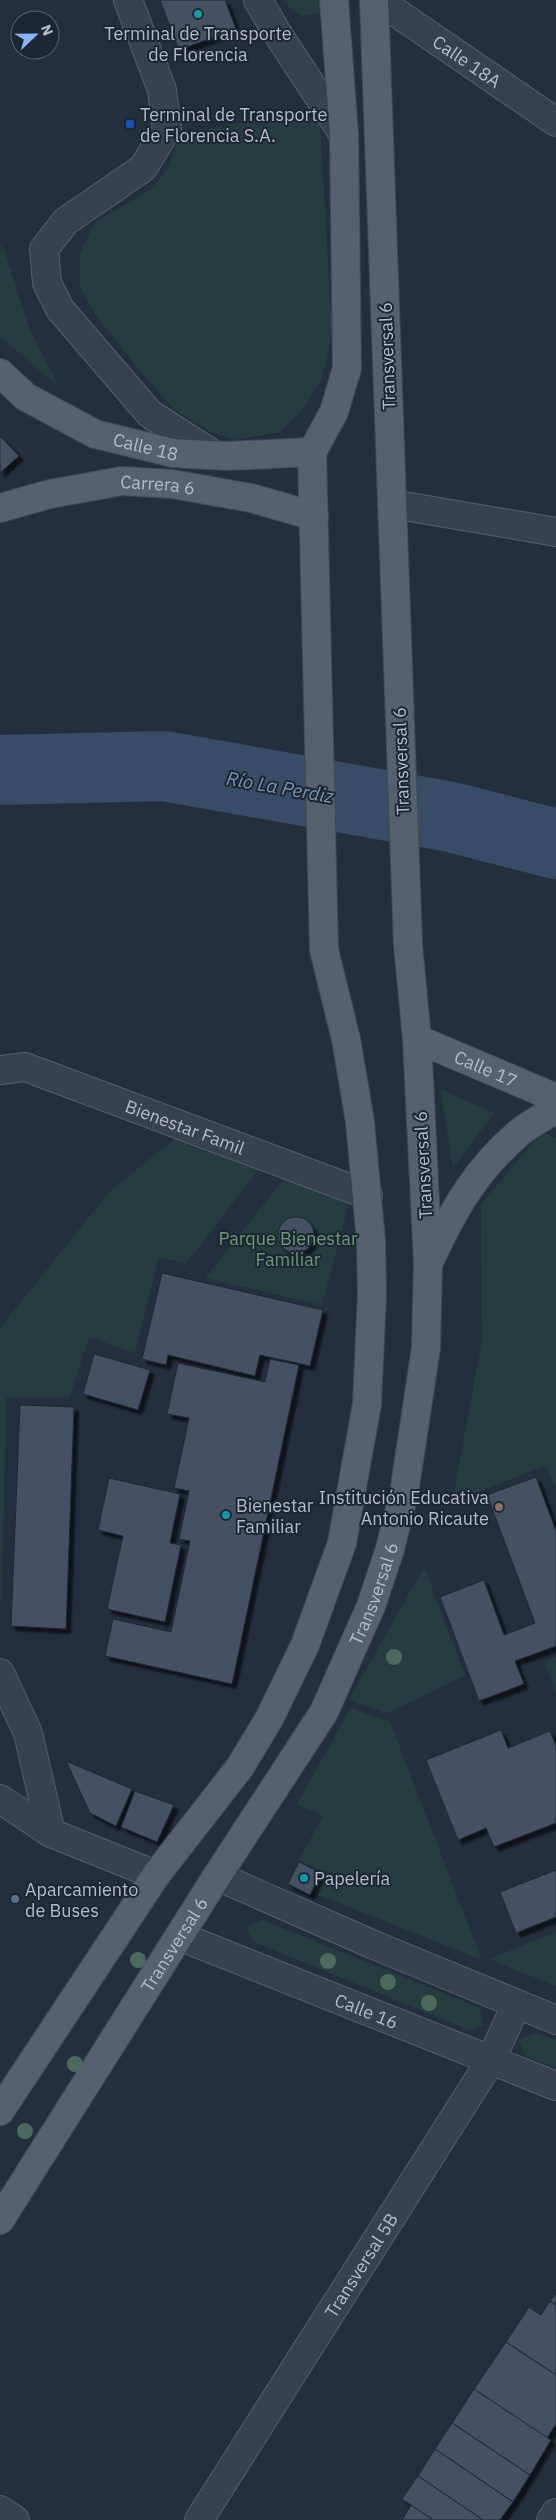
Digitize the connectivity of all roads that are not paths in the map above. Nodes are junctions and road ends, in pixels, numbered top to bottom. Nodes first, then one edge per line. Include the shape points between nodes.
1 (128, 0) edge
2 (258, 0) edge
3 (334, 0) edge
4 (376, 0) edge
5 (556, 122) edge
6 (344, 135) junction
7 (0, 373) edge
8 (312, 452) junction
9 (214, 455) junction
10 (392, 504) junction
11 (0, 508) edge
12 (314, 516) junction
13 (556, 532) edge
14 (417, 1040) junction
15 (0, 1070) edge
16 (556, 1098) edge
17 (556, 1110) edge
18 (368, 1195) junction
19 (428, 1264) junction
20 (0, 1673) edge
21 (0, 1799) edge
22 (52, 1833) junction
23 (156, 1875) junction
24 (217, 1876) junction
25 (179, 1936) junction
26 (516, 2005) junction
27 (556, 2020) edge
28 (490, 2060) junction
29 (556, 2086) edge
30 (0, 2111) edge
31 (0, 2220) edge
32 (0, 2510) edge
33 (556, 2513) edge
34 (15, 2520) edge
35 (198, 2520) edge
36 (552, 2520) edge

1 - 9 street via 162,90 167,129 143,168 66,221 44,249 47,283 60,310 150,414
2 - 6 street
3 - 6 main road
4 - 5 street, Calle 18A
4 - 10 main road, Transversal 6
6 - 8 main road via 347,368 334,412
7 - 9 main road, Calle 18 via 26,397 95,434 173,453
8 - 9 main road, Calle 18
8 - 12 main road
10 - 13 street
10 - 14 main road, Transversal 6 via 408,945
11 - 12 main road, Carrera 6 via 50,494 122,481 172,484 242,496
12 - 18 main road via 324,950 346,1039
14 - 16 main road, Calle 17
14 - 19 main road, Transversal 6
15 - 18 street, Bienestar Famil via 25,1067
17 - 19 main road via 521,1131 482,1169 451,1214
18 - 23 main road via 372,1294 367,1404 342,1543 305,1645 269,1719 240,1767
19 - 24 main road, Transversal 6 via 426,1348 404,1493 374,1596 324,1712
20 - 22 street via 28,1734
21 - 22 street
22 - 23 street
23 - 30 main road
24 - 25 main road, Transversal 6
24 - 26 street
25 - 28 street, Calle 16
25 - 31 main road, Transversal 6
26 - 27 street
26 - 28 street, Transversal 5B
28 - 29 street, Calle 16
28 - 35 street, Transversal 5B
32 - 34 street
33 - 36 street

